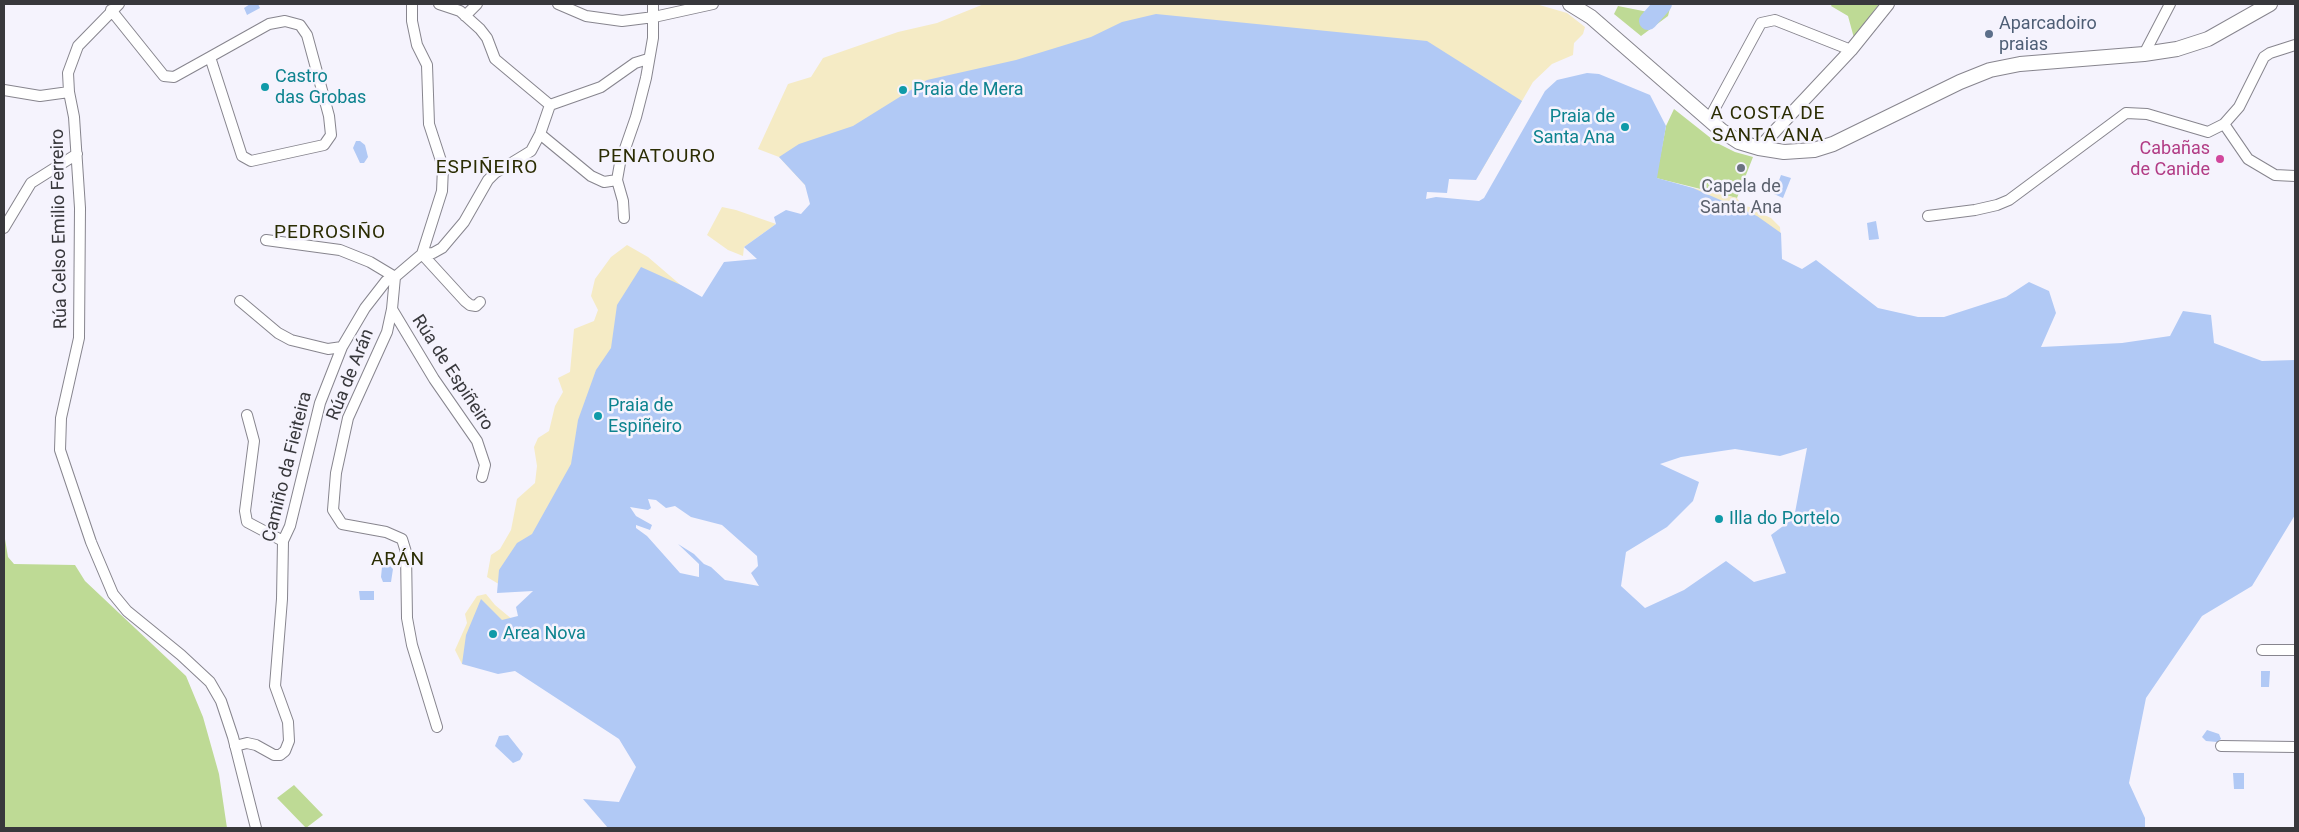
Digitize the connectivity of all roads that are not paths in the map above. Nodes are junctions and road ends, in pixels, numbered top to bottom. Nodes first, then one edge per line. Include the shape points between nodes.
1 (412, 4) edge
2 (439, 4) edge
3 (477, 4) edge
4 (558, 4) edge
5 (652, 4) edge
6 (713, 4) edge
7 (1570, 4) edge
8 (1888, 4) edge
9 (2170, 4) edge
10 (2270, 4) edge
11 (115, 7) edge
12 (465, 16) junction
13 (654, 18) junction
14 (2295, 45) edge
15 (1851, 50) junction
16 (2144, 54) junction
17 (210, 57) junction
18 (648, 59) junction
19 (4, 90) edge
20 (69, 92) junction
21 (550, 105) junction
22 (1708, 119) junction
23 (2224, 124) junction
24 (540, 134) junction
25 (1759, 148) junction
26 (77, 154) junction
27 (2295, 176) edge
28 (617, 180) junction
29 (1928, 216) dead end
30 (624, 218) dead end
31 (4, 228) edge
32 (266, 240) dead end
33 (422, 254) junction
34 (395, 277) junction
35 (240, 301) dead end
36 (480, 302) dead end
37 (392, 310) junction
38 (342, 347) junction
39 (247, 414) dead end
40 (482, 477) dead end
41 (283, 541) junction
42 (2262, 650) dead end
43 (2295, 650) edge
44 (438, 727) dead end
45 (235, 746) junction
46 (2221, 746) dead end
47 (2295, 747) edge
48 (256, 828) edge

1 - 33 street via 417,44 427,65 429,124 443,167 442,191
2 - 12 street
3 - 12 street
4 - 13 street via 586,16 622,21
5 - 13 street
6 - 13 street
7 - 22 main road via 1592,17
8 - 15 street
9 - 16 street
10 - 16 main road via 2208,39 2177,49
11 - 17 street via 164,76 174,77
11 - 20 street, Rúa Celso Emilio Ferreiro via 78,46 68,74
12 - 21 street via 487,38 494,59
13 - 18 street
14 - 23 street via 2264,57 2239,107
15 - 22 street via 1775,20 1761,23
15 - 25 street
16 - 25 main road via 2005,66 1960,82 1833,144 1799,152
17 - 17 street via 242,156 251,161 324,145 331,135 329,116 307,35 300,25 285,21 269,24
18 - 21 street via 635,63 600,87
18 - 28 street via 646,78
19 - 20 street via 40,96
20 - 26 street, Rúa Celso Emilio Ferreiro
21 - 24 street
22 - 25 main road via 1739,142
23 - 27 street via 2248,159 2275,175
23 - 29 street via 2208,132 2147,114 2126,113 2009,200 1974,210
24 - 28 street via 591,176 604,182
24 - 33 street via 531,151 488,180 464,222 442,248
26 - 31 street via 31,183
26 - 45 street, Rúa Celso Emilio Ferreiro via 79,338 60,418 60,450 91,542 113,594 126,612 210,682 221,701
28 - 30 street
32 - 34 street via 340,250
33 - 34 street
33 - 36 street via 465,301 476,306
34 - 37 street, Rúa de Espiñeiro
34 - 38 street, Camiño da Fieiteira via 376,292
35 - 38 street via 291,340 328,349
37 - 40 street, Rúa de Espiñeiro via 429,372 477,441 484,464
37 - 44 street, Rúa de Arán via 387,332 348,418 336,473 333,510 342,524 386,532 402,540 406,552 412,645
38 - 41 street, Camiño da Fieiteira via 320,403 290,526
39 - 41 street via 254,441 244,511 247,522
41 - 45 street, Camiño da Fieiteira via 275,686 290,732 287,746 280,755 256,744
42 - 43 street
45 - 48 street, Rúa Celso Emilio Ferreiro
46 - 47 street

